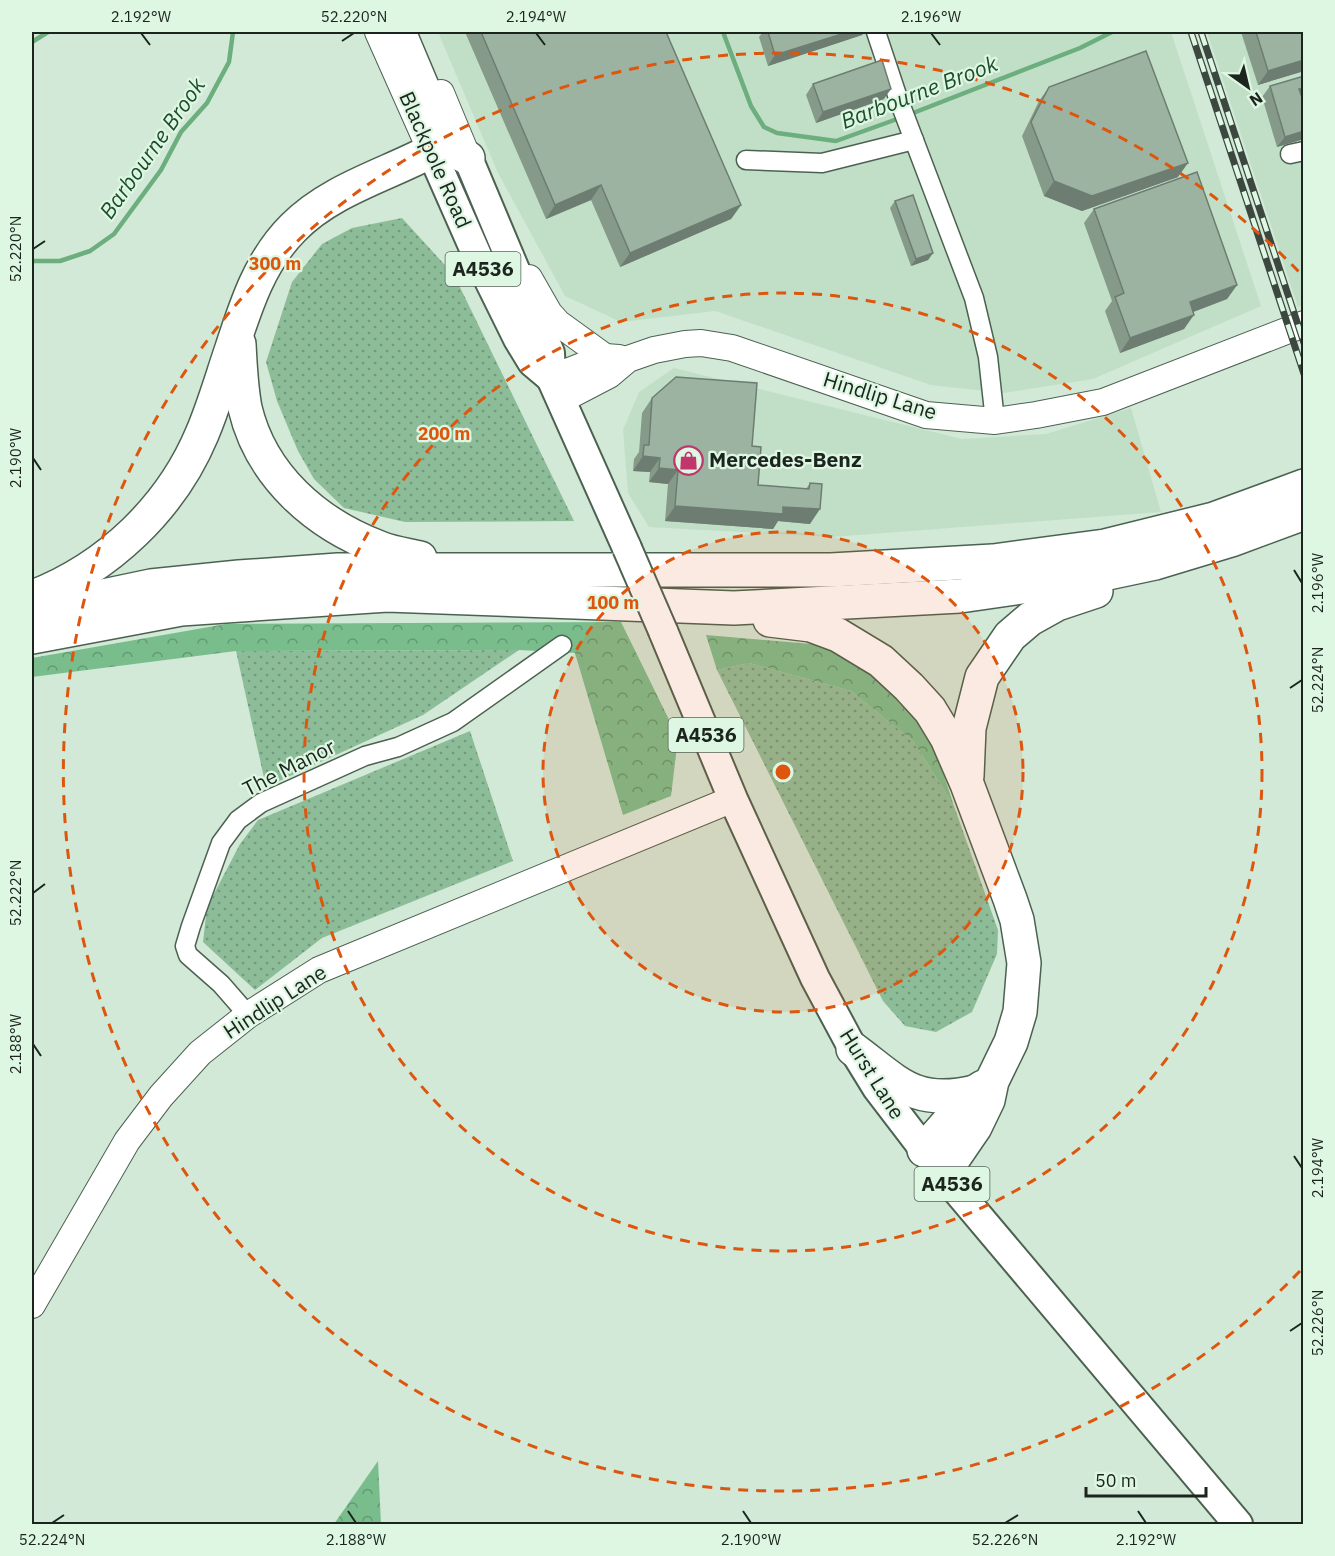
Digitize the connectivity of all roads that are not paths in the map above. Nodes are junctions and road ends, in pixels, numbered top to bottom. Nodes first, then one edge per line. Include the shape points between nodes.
1 (378, 32) edge
2 (399, 32) edge
3 (416, 32) edge
4 (876, 32) edge
5 (914, 140) junction
6 (431, 150) junction
7 (468, 158) junction
8 (746, 160) dead end
9 (510, 259) junction
10 (1304, 324) edge
11 (239, 327) junction
12 (616, 358) junction
13 (556, 389) junction
14 (995, 421) junction
15 (1304, 486) edge
16 (1304, 513) edge
17 (627, 548) joint
18 (1155, 563) junction
19 (454, 569) junction
20 (32, 598) edge
21 (734, 608) junction
22 (32, 611) edge
23 (32, 637) edge
24 (562, 645) dead end
25 (967, 784) junction
26 (733, 799) junction
27 (248, 1016) junction
28 (853, 1049) junction
29 (983, 1086) junction
30 (933, 1161) junction
31 (32, 1305) edge
32 (1238, 1524) edge

1 - 6 street, Blackpole Road
2 - 6 highway via 437,122 439,134
3 - 7 street, Blackpole Road
4 - 5 street
5 - 8 street via 822,163
5 - 14 street via 974,298 988,357
6 - 7 highway via 447,148
6 - 11 highway via 339,195 293,228 261,270
6 - 13 main road, Blackpole Road / A4536 via 518,339
7 - 9 main road, Blackpole Road / A4536
9 - 12 street via 526,273 558,323
9 - 13 main road, Blackpole Road / A4536 via 550,353
10 - 14 street, Hindlip Lane via 1103,402
11 - 19 highway via 245,408 269,465 288,489 311,510 359,539
11 - 20 highway via 202,434 166,498 140,528 110,553 70,580
12 - 13 street, Hindlip Lane
12 - 14 street, Hindlip Lane via 678,345 717,344 926,415
13 - 17 main road, Blackpole Road / A4536
15 - 19 highway via 1214,519 1116,543 993,561 831,570
16 - 18 highway
17 - 26 main road, Hurst Lane / A4536, bridge
18 - 21 highway via 960,596
18 - 25 highway via 1057,604 1010,636 982,676 969,728
19 - 22 highway via 239,576 151,586
21 - 23 highway via 387,595 181,609
21 - 25 highway via 773,621 811,625 838,635 881,661 930,710
24 - 27 street, The Manor via 453,722 261,803 238,820 221,843 185,946 188,955 221,984
25 - 29 highway via 1017,920 1024,963 1020,1012 1011,1042
26 - 27 street, Hindlip Lane via 319,970
26 - 28 main road, Hurst Lane / A4536 via 815,978
27 - 31 street, Hindlip Lane via 200,1053 127,1141
28 - 29 highway via 916,1093 945,1097
28 - 30 main road, Hurst Lane / A4536 via 877,1088
29 - 30 highway
30 - 32 main road, Hurst Lane / A4536

